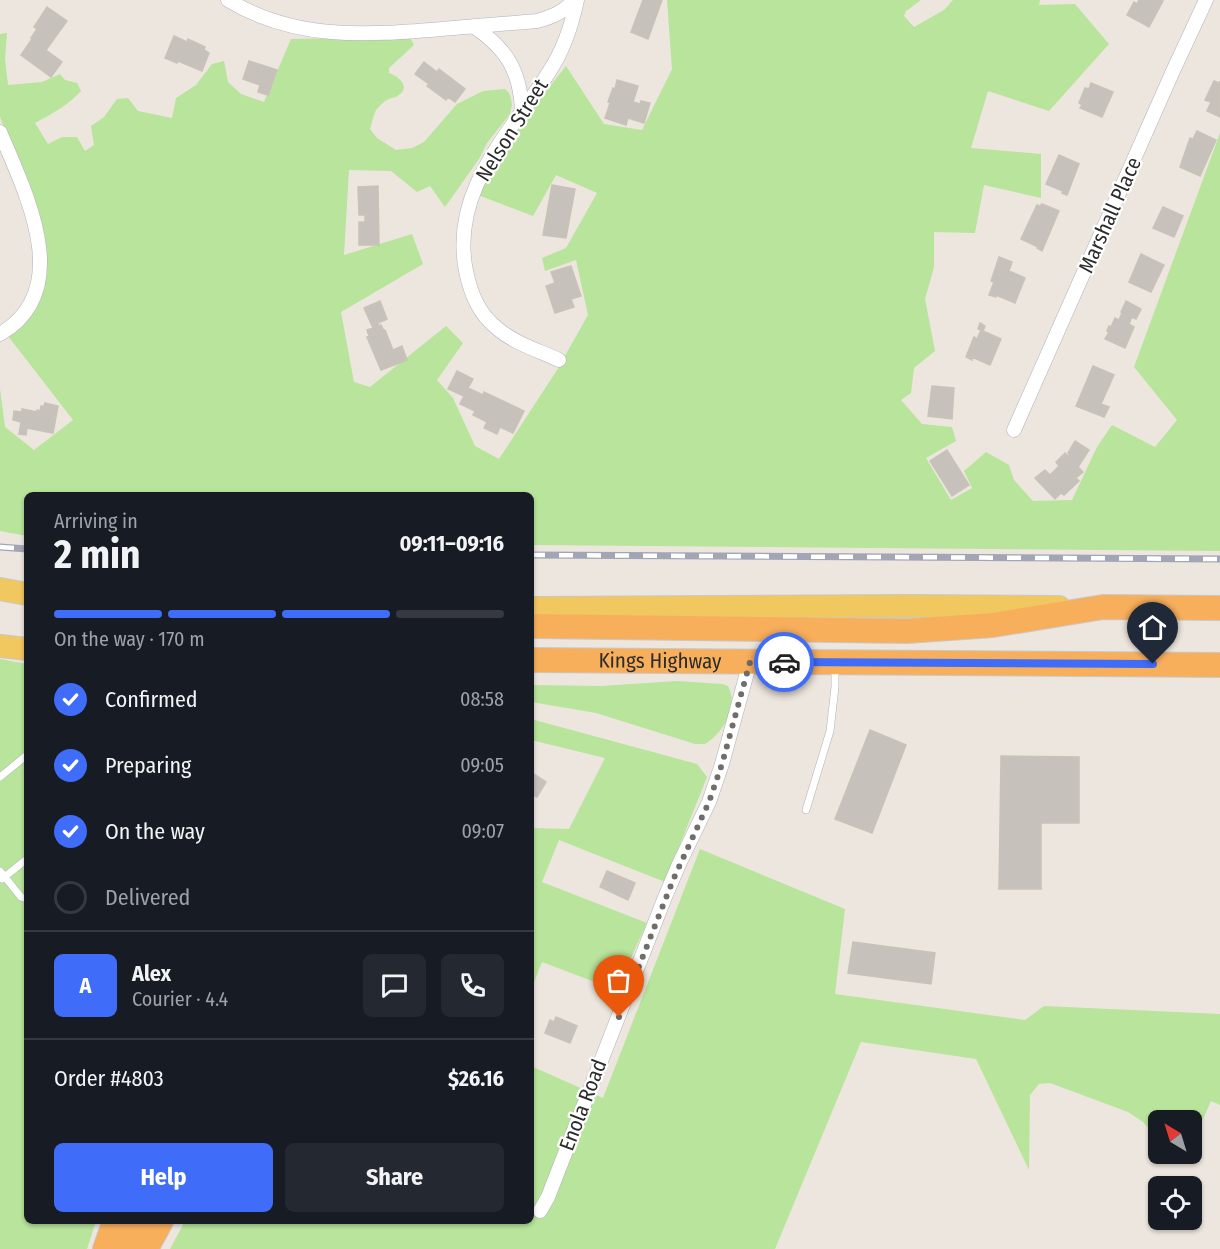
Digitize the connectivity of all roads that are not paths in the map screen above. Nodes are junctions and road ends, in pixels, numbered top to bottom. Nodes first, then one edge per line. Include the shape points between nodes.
1 (228, 0) edge
2 (576, 0) edge
3 (1206, 0) edge
4 (473, 26) junction
5 (522, 110) junction
6 (0, 132) edge
7 (0, 334) edge
8 (559, 360) dead end
9 (1014, 430) dead end
10 (0, 590) edge
11 (24, 594) edge
12 (1103, 607) junction
13 (534, 608) edge
14 (1220, 608) edge
15 (534, 626) edge
16 (0, 646) edge
17 (24, 649) edge
18 (534, 660) edge
19 (750, 662) junction
20 (835, 663) junction
21 (1220, 664) edge
22 (24, 757) edge
23 (0, 777) edge
24 (806, 810) dead end
25 (24, 861) edge
26 (0, 871) edge
27 (2, 879) edge
28 (24, 898) edge
29 (540, 1211) dead end
30 (115, 1224) edge
31 (140, 1224) edge
32 (159, 1224) edge
33 (105, 1249) edge
34 (126, 1249) edge
35 (146, 1249) edge

1 - 4 street via 260,17 319,32 350,34
2 - 4 street via 552,17 537,21
2 - 5 street, Nelson Street via 558,56
3 - 9 street, Marshall Place
4 - 5 street via 489,36 510,61
5 - 8 street, Nelson Street via 498,145 469,204 464,259 470,290 487,319 508,336
6 - 7 street via 24,190 38,233 40,254 36,293 20,320
10 - 11 main road
12 - 13 main road
12 - 14 highway
12 - 15 highway via 993,625 907,631
16 - 17 main road
18 - 19 highway, Kings Highway
19 - 20 highway, Kings Highway
19 - 29 street, Enola Road via 709,802 665,897
20 - 21 highway, Kings Highway
20 - 24 lane via 830,731
22 - 23 lane
25 - 27 lane
26 - 27 lane
27 - 28 lane
30 - 33 highway
31 - 34 highway
32 - 35 highway

